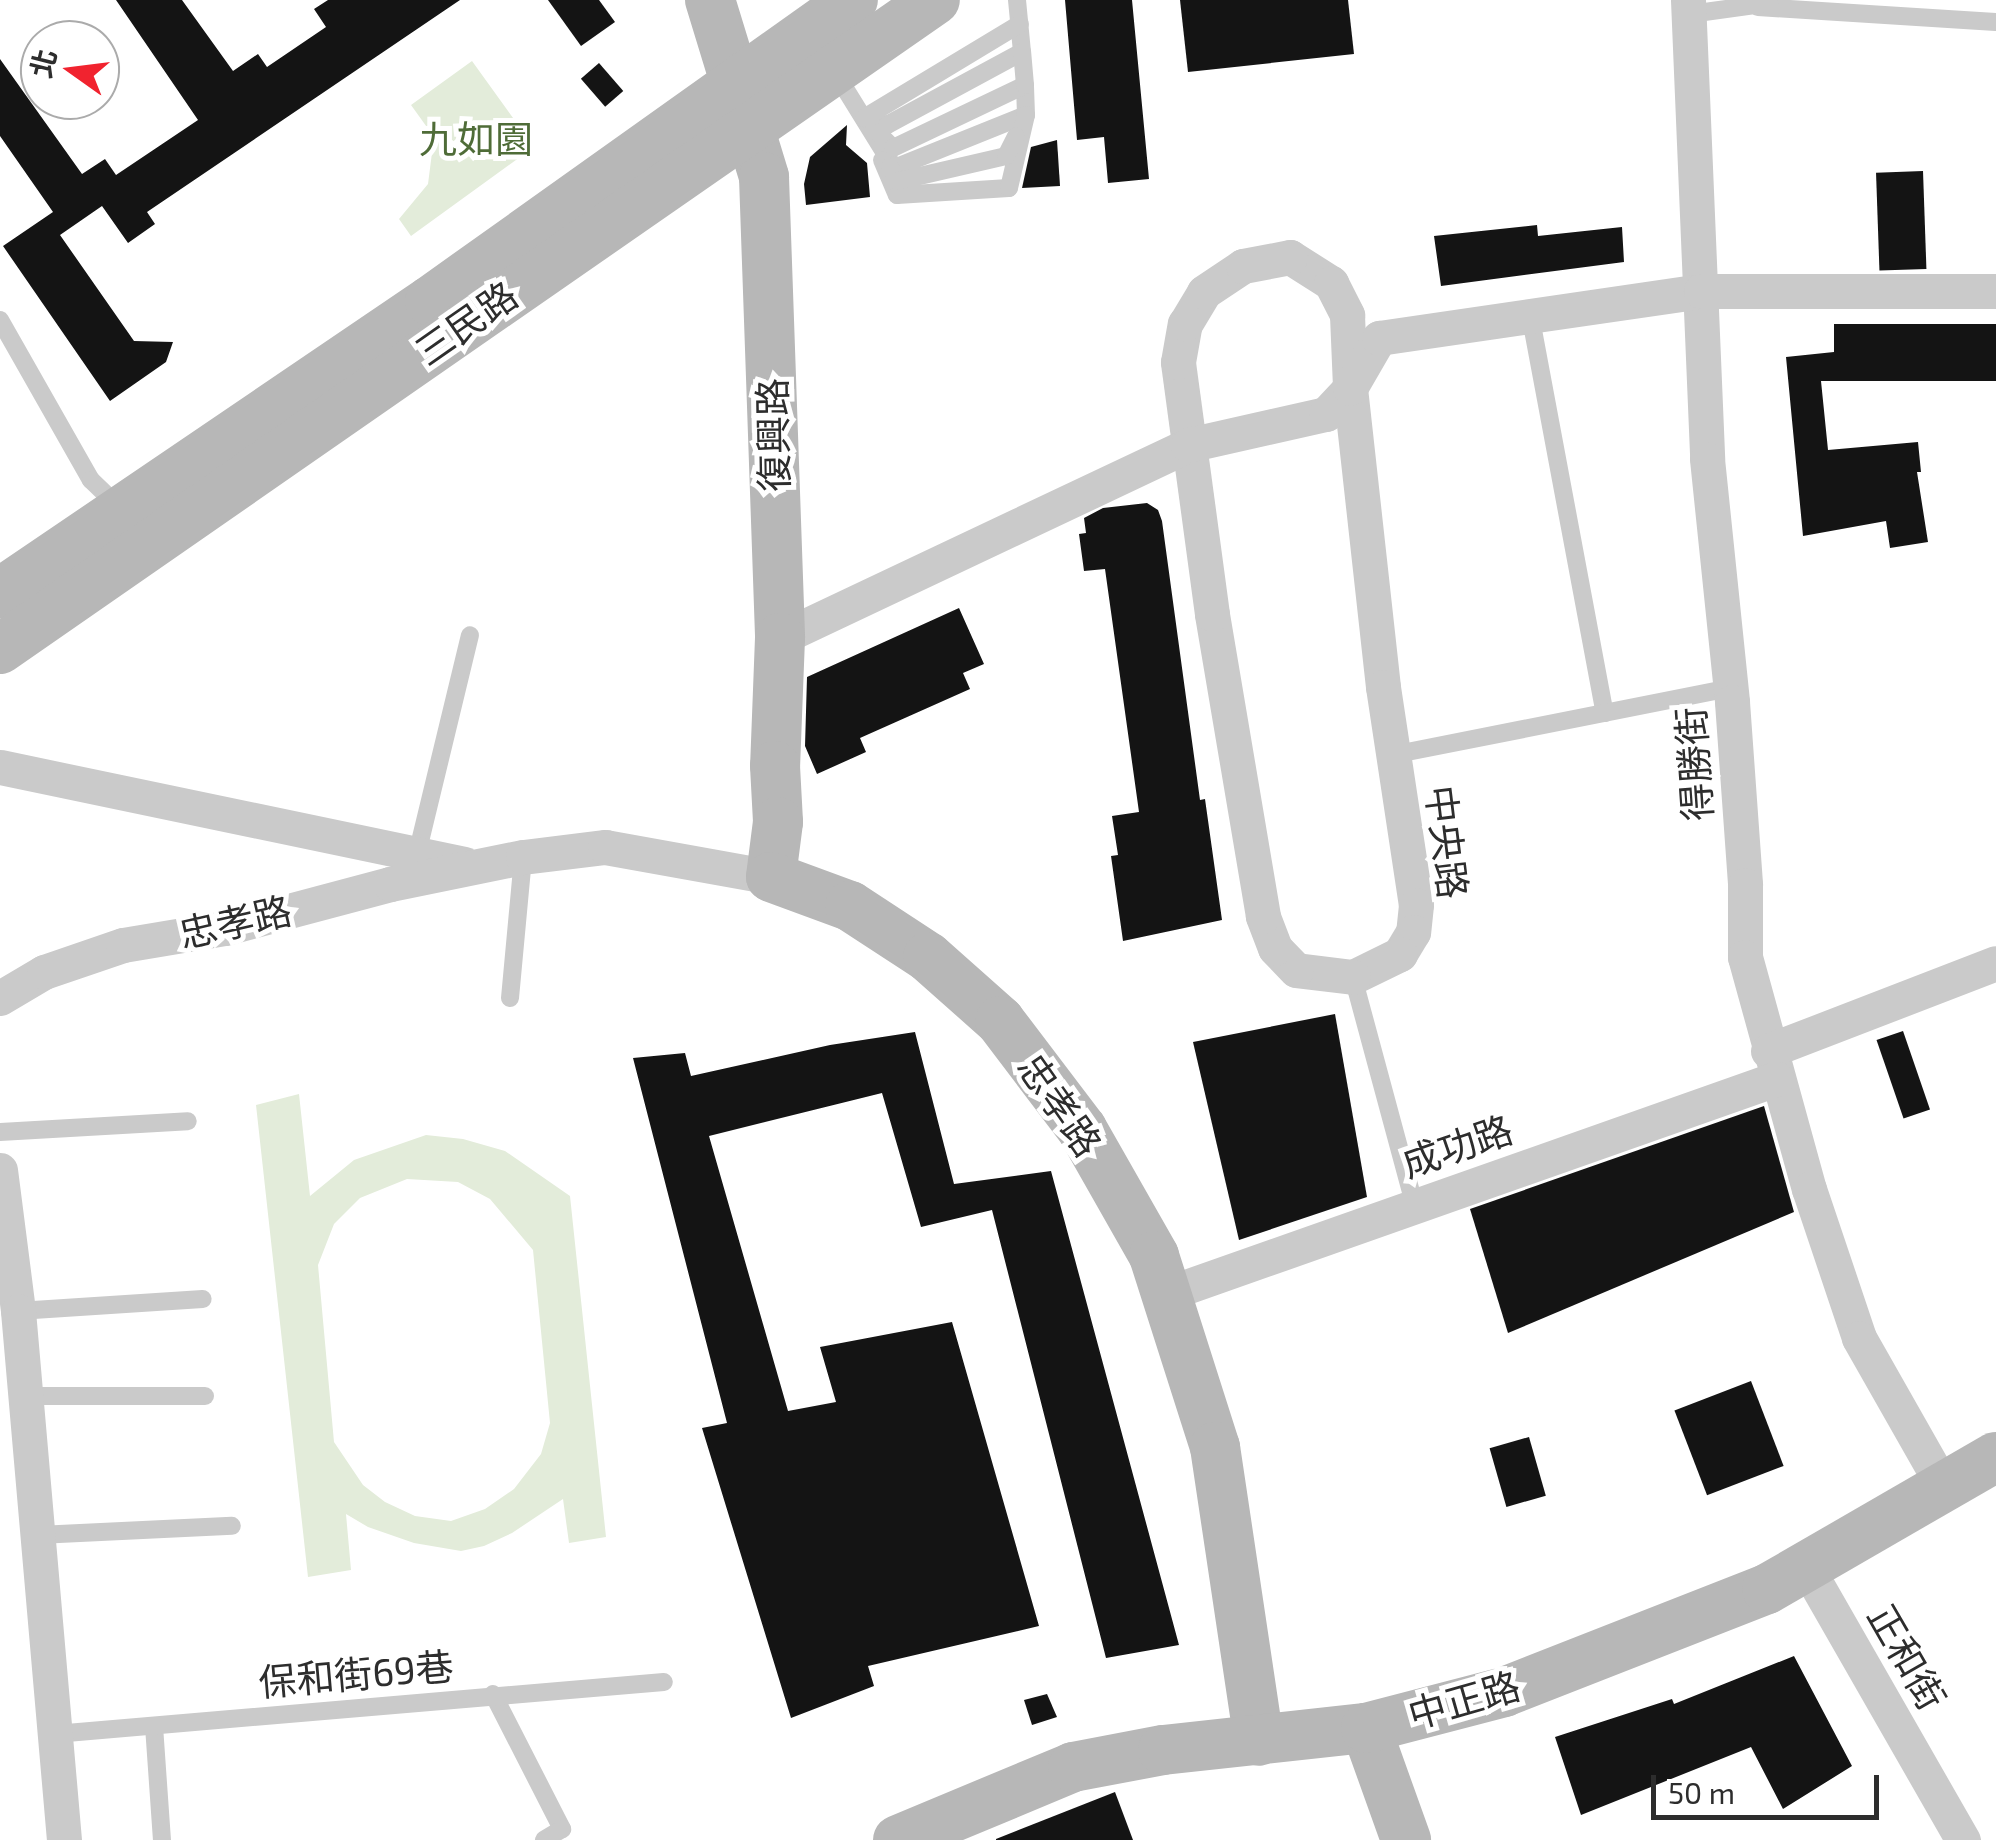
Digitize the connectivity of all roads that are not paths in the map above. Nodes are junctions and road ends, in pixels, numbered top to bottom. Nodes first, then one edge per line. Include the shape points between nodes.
1 (710, 0) edge
2 (852, 0) edge
3 (935, 0) edge
4 (1017, 0) edge
5 (1778, 0) edge
6 (1689, 7) edge
7 (1758, 7) junction
8 (1996, 22) edge
9 (1020, 24) junction
10 (1022, 52) junction
11 (833, 70) junction
12 (1025, 84) junction
13 (743, 102) junction
14 (1026, 115) junction
15 (864, 118) junction
16 (1702, 291) junction
17 (1996, 291) edge
18 (1530, 314) junction
19 (0, 320) edge
20 (1350, 388) junction
21 (1188, 445) junction
22 (122, 511) junction
23 (0, 592) edge
24 (470, 635) dead end
25 (780, 638) junction
26 (0, 650) edge
27 (1731, 688) junction
28 (1605, 713) junction
29 (1392, 755) junction
30 (0, 767) edge
31 (417, 854) junction
32 (523, 856) junction
33 (478, 867) junction
34 (772, 878) junction
35 (1996, 963) edge
36 (1353, 977) junction
37 (0, 998) edge
38 (510, 998) dead end
39 (1772, 1065) junction
40 (188, 1121) dead end
41 (0, 1132) edge
42 (0, 1170) edge
43 (1415, 1206) junction
44 (1166, 1294) junction
45 (203, 1300) dead end
46 (18, 1311) junction
47 (22, 1396) junction
48 (206, 1396) dead end
49 (1996, 1457) edge
50 (1942, 1484) junction
51 (232, 1526) dead end
52 (38, 1535) junction
53 (1807, 1568) junction
54 (664, 1682) dead end
55 (494, 1694) junction
56 (154, 1726) junction
57 (1366, 1728) junction
58 (54, 1734) junction
59 (1259, 1740) junction
60 (1956, 1837) edge
61 (64, 1840) edge
62 (162, 1840) edge
63 (544, 1840) edge
64 (898, 1840) edge
65 (1406, 1840) edge

1 - 13 street, 復興路
2 - 13 street, 三民路
3 - 11 street, 三民路
4 - 9 lane
5 - 7 lane
6 - 7 lane
6 - 16 street, 得勝街
7 - 8 lane
9 - 10 lane
9 - 15 lane
10 - 12 lane
10 - 15 lane via 887,125
11 - 13 street, 三民路
11 - 15 lane
12 - 14 lane
12 - 15 lane via 893,148
13 - 22 street, 三民路 via 430,300
13 - 25 street, 復興路 via 764,177
13 - 26 street, 三民路
14 - 15 lane via 894,168
14 - 15 lane via 1006,156 898,181
14 - 15 lane via 1009,188 897,194
16 - 17 street
16 - 18 street
16 - 27 street, 得勝街 via 1707,458
18 - 20 street via 1379,338
18 - 28 lane
19 - 22 lane via 91,480
20 - 21 street via 1326,414
20 - 21 street, 中央路 via 1348,315 1331,284 1290,258 1243,266 1204,292 1185,324 1178,362
20 - 29 street, 中央路
21 - 25 street
21 - 36 street, 中央路 via 1263,916 1275,948 1296,970
22 - 23 street, 三民路
24 - 31 lane
25 - 34 street, 復興路
27 - 28 lane
27 - 39 street, 得勝街 via 1745,956
28 - 29 lane
29 - 36 street, 中央路 via 1416,905 1412,932 1400,954
30 - 31 street, 忠孝路
31 - 33 street, 忠孝路
32 - 33 street, 忠孝路
32 - 34 street, 忠孝路 via 604,847
32 - 38 lane
33 - 37 street, 忠孝路 via 225,928 123,945 44,972
34 - 44 street, 忠孝路 via 850,906 928,956 1000,1021 1082,1130 1154,1256
35 - 39 street, 成功路
36 - 43 lane
39 - 43 street, 成功路
39 - 50 street, 得勝街 via 1859,1338
40 - 41 lane
42 - 46 street
43 - 44 street, 成功路
44 - 59 street, 忠孝路 via 1215,1447
45 - 46 lane
46 - 47 street
47 - 48 lane
47 - 52 street
49 - 50 street, 中正路
50 - 53 street, 中正路
51 - 52 lane
52 - 58 street
53 - 57 street, 中正路 via 1504,1692
53 - 60 street, 正和街
54 - 55 lane, 保和街69巷
55 - 56 lane, 保和街69巷
55 - 63 lane via 562,1829
56 - 58 lane, 保和街69巷
56 - 62 lane
57 - 59 street, 中正路
57 - 65 street
58 - 61 street
59 - 64 street, 中正路 via 1073,1767

